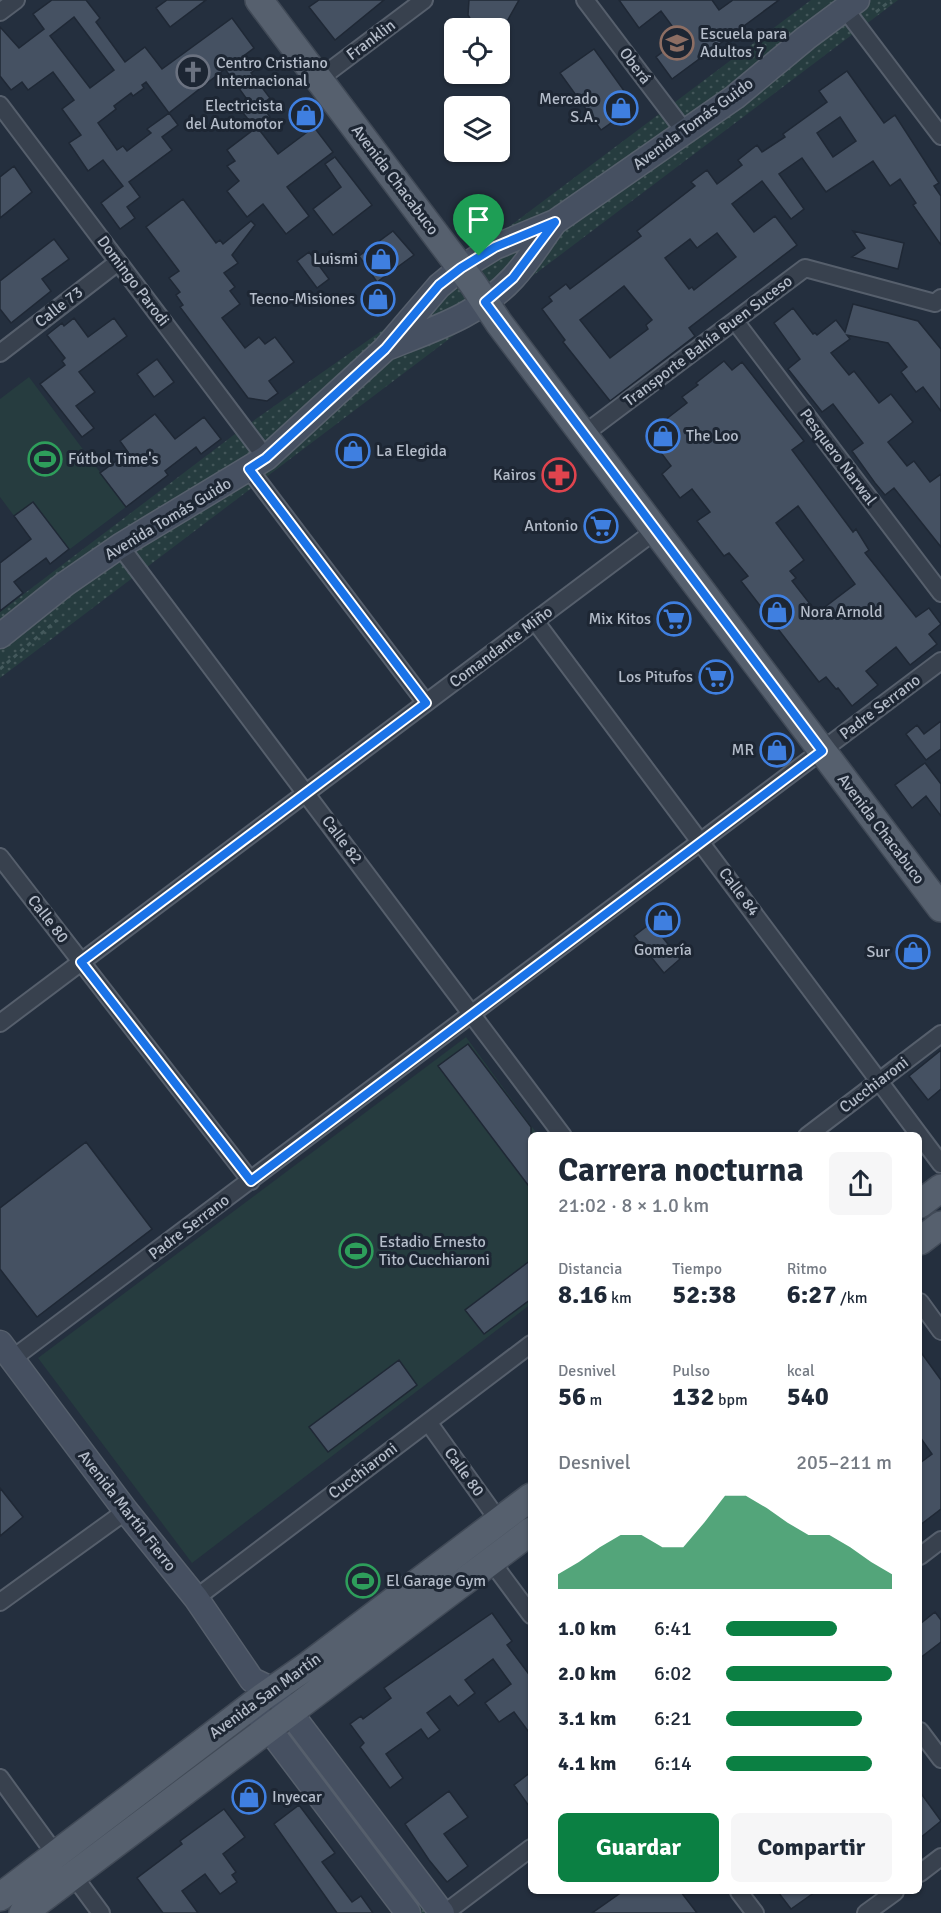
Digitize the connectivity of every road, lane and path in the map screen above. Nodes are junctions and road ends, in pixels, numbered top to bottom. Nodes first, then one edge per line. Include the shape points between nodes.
1 (16, 0) edge
2 (259, 0) edge
3 (424, 0) edge
4 (585, 0) edge
5 (851, 4) edge
6 (0, 12) edge
7 (319, 79) junction
8 (0, 105) edge
9 (685, 132) junction
10 (941, 136) edge
11 (555, 222) junction
12 (118, 262) junction
13 (461, 268) junction
14 (485, 302) junction
15 (939, 304) edge
16 (735, 321) junction
17 (385, 349) junction
18 (0, 353) edge
19 (584, 434) junction
20 (258, 464) junction
21 (656, 530) junction
22 (120, 546) junction
23 (941, 593) edge
24 (535, 621) junction
25 (0, 636) edge
26 (941, 661) edge
27 (426, 703) junction
28 (822, 751) junction
29 (306, 793) junction
30 (701, 842) junction
31 (0, 857) edge
32 (941, 908) edge
33 (81, 962) junction
34 (472, 1014) junction
35 (0, 1023) edge
36 (941, 1034) edge
37 (880, 1081) junction
38 (560, 1132) edge
39 (812, 1132) edge
40 (917, 1132) edge
41 (922, 1138) edge
42 (941, 1164) edge
43 (251, 1181) junction
44 (941, 1188) edge
45 (922, 1202) edge
46 (941, 1225) edge
47 (922, 1239) edge
48 (922, 1305) edge
49 (941, 1331) edge
50 (528, 1346) edge
51 (6, 1351) edge
52 (428, 1422) junction
53 (528, 1499) edge
54 (126, 1511) junction
55 (500, 1521) junction
56 (528, 1534) edge
57 (941, 1540) edge
58 (922, 1554) edge
59 (491, 1562) junction
60 (195, 1598) junction
61 (0, 1602) edge
62 (528, 1611) edge
63 (259, 1692) junction
64 (279, 1720) junction
65 (922, 1734) edge
66 (941, 1759) edge
67 (0, 1778) edge
68 (528, 1850) edge
69 (941, 1857) edge
70 (64, 1865) junction
71 (922, 1871) edge
72 (741, 1894) edge
73 (892, 1894) edge
74 (0, 1897) edge
75 (22, 1913) edge
76 (101, 1913) edge
77 (408, 1913) edge
78 (443, 1913) edge
79 (756, 1913) edge
80 (866, 1913) edge

1 - 6 street
2 - 7 main road, Avenida Chacabuco
3 - 7 street, Franklin
4 - 9 street, Oberá
5 - 9 main road, Avenida Tomás Guido
5 - 10 street
7 - 13 main road, Avenida Chacabuco
8 - 12 street, Domingo Parodi
9 - 11 main road, Avenida Tomás Guido
11 - 13 main road, Avenida Tomás Guido via 495,247
11 - 14 main road, Avenida Tomás Guido via 513,278
12 - 18 street, Calle 73
12 - 20 street, Domingo Parodi
13 - 14 main road, Avenida Chacabuco
13 - 17 main road, Avenida Tomás Guido via 439,285
14 - 17 main road, Avenida Tomás Guido via 460,319
14 - 19 main road, Avenida Chacabuco
15 - 16 street, Transporte Bahía Buen Suceso via 805,268
16 - 19 street, Transporte Bahía Buen Suceso
16 - 23 street, Pesquero Narwal
17 - 20 main road, Avenida Tomás Guido
19 - 21 main road, Avenida Chacabuco
20 - 22 main road, Avenida Tomás Guido
20 - 27 street, Domingo Parodi
21 - 24 street, Comandante Miño
21 - 28 main road, Avenida Chacabuco
22 - 25 main road, Avenida Tomás Guido
22 - 29 street, Calle 82
24 - 27 street, Comandante Miño
24 - 30 street, Calle 84
26 - 28 street, Padre Serrano
27 - 29 street, Comandante Miño
28 - 30 street, Padre Serrano
28 - 32 main road, Avenida Chacabuco
29 - 33 street, Comandante Miño
29 - 34 street, Calle 82
30 - 34 street, Padre Serrano
30 - 37 street, Calle 84
31 - 33 street, Calle 80
33 - 35 street, Comandante Miño
33 - 43 street, Calle 80
34 - 38 street, Calle 82
34 - 43 street, Padre Serrano
36 - 37 street, Cucchiaroni
37 - 39 street, Cucchiaroni
37 - 40 street, Calle 84
41 - 42 street, Calle 84
43 - 51 street, Padre Serrano
44 - 45 main road
46 - 47 main road
48 - 49 street
50 - 52 street, Cucchiaroni
51 - 54 main road, Avenida Martín Fierro
52 - 55 street, Calle 80
52 - 60 street, Cucchiaroni
53 - 55 main road, Avenida San Martín
54 - 60 main road, Avenida Martín Fierro
54 - 61 street
55 - 63 main road, Avenida San Martín
56 - 59 main road, Avenida San Martín
57 - 58 street
59 - 62 street
59 - 64 main road, Avenida San Martín
60 - 63 main road, Avenida Martín Fierro
63 - 64 main road, Avenida Martín Fierro
63 - 70 main road, Avenida San Martín
64 - 70 main road, Avenida San Martín
64 - 77 main road, Avenida Martín Fierro
64 - 78 main road, Avenida Martín Fierro
65 - 66 street
67 - 70 street
68 - 78 street
69 - 71 street
70 - 74 main road, Avenida San Martín
70 - 75 main road, Avenida San Martín
70 - 76 street
72 - 79 street
73 - 80 street

